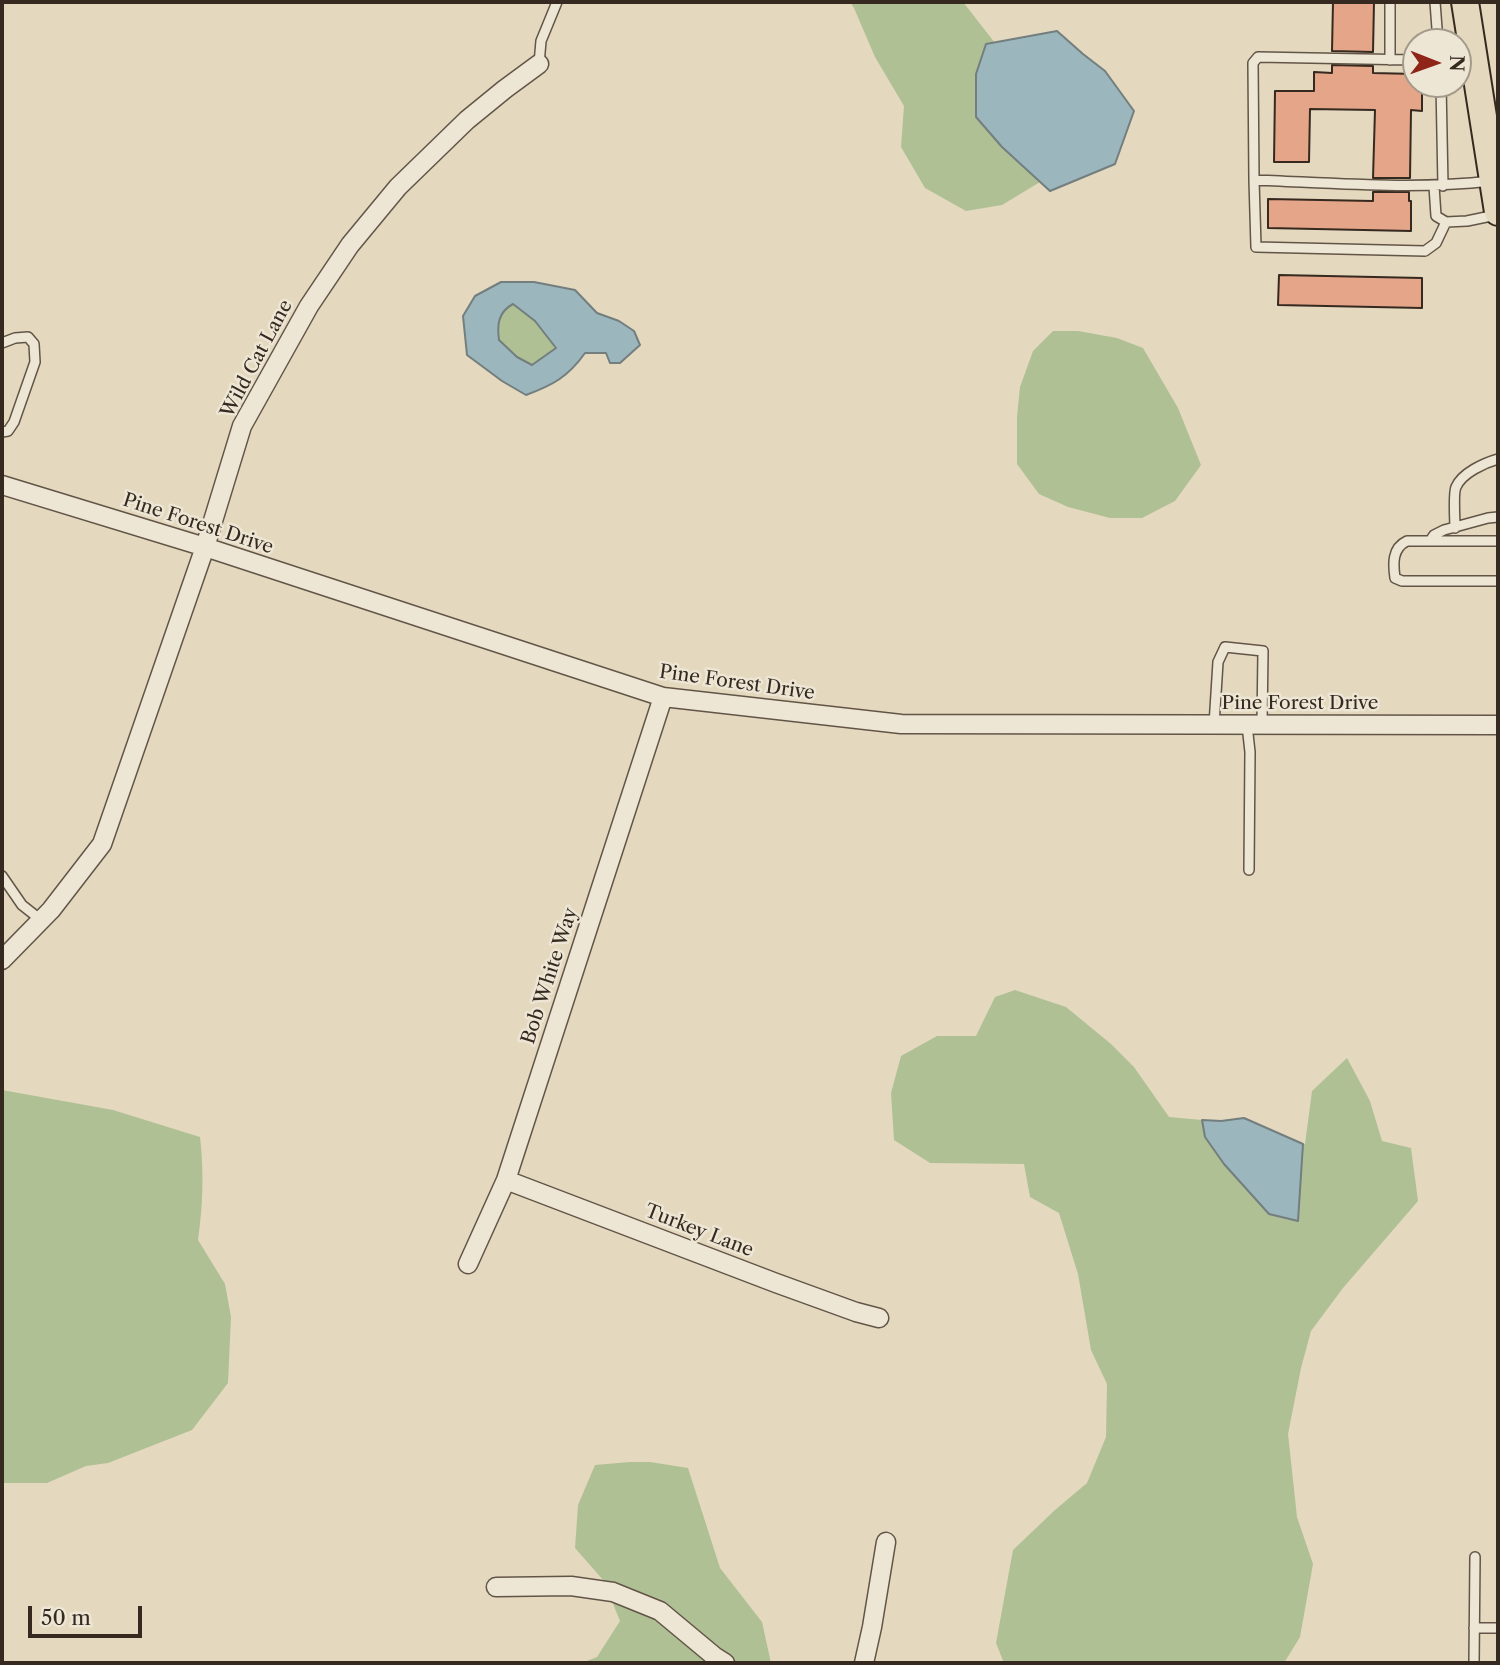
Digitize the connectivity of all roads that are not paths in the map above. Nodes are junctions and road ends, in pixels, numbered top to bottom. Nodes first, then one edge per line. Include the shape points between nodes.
1 (557, 2) edge
2 (1390, 2) edge
3 (1435, 2) edge
4 (1465, 2) edge
5 (1437, 28) edge
6 (1390, 60) junction
7 (1402, 60) edge
8 (539, 64) joint
9 (1441, 98) edge
10 (1254, 180) junction
11 (1493, 180) junction
12 (1438, 186) junction
13 (1498, 214) edge
14 (1446, 222) junction
15 (2, 343) edge
16 (2, 432) edge
17 (1498, 459) edge
18 (2, 485) edge
19 (1498, 517) edge
20 (1455, 528) junction
21 (1430, 541) junction
22 (1498, 541) edge
23 (205, 547) junction
24 (1498, 581) edge
25 (663, 697) junction
26 (1214, 725) junction
27 (1255, 725) junction
28 (1498, 725) edge
29 (1249, 870) dead end
30 (2, 876) edge
31 (41, 920) junction
32 (2, 960) edge
33 (506, 1180) junction
34 (468, 1264) dead end
35 (879, 1318) dead end
36 (886, 1542) dead end
37 (1475, 1558) dead end
38 (496, 1587) dead end
39 (1474, 1628) junction
40 (1498, 1628) edge
41 (725, 1663) edge
42 (864, 1663) edge
43 (1474, 1663) edge

1 - 8 lane via 541,41
2 - 6 lane
3 - 5 lane
4 - 11 main road via 1470,59
6 - 7 lane
6 - 10 lane via 1258,58 1253,64
8 - 23 street, Wild Cat Lane via 467,120 398,187 350,245 309,306 242,426
9 - 12 lane
10 - 12 lane
10 - 14 lane via 1256,247 1425,251 1436,243
11 - 12 lane
11 - 13 main road
12 - 14 lane via 1436,216
13 - 14 lane
15 - 16 lane via 28,337 34,344 35,362 14,422
17 - 20 lane via 1484,463 1455,488
18 - 23 street, Pine Forest Drive
19 - 20 lane
20 - 21 lane
21 - 22 lane
21 - 24 lane via 1400,544 1394,557 1395,578
23 - 25 street, Pine Forest Drive
23 - 31 street, Wild Cat Lane via 102,844
25 - 26 street, Pine Forest Drive via 901,724
25 - 33 street, Bob White Way
26 - 27 street, Pine Forest Drive
26 - 27 lane via 1218,662 1225,647 1263,651
27 - 28 street, Pine Forest Drive
27 - 29 lane via 1250,752
30 - 31 lane via 22,905
31 - 32 street, Wild Cat Lane
33 - 34 street, Bob White Way
33 - 35 street, Turkey Lane
36 - 42 street
37 - 39 lane
38 - 41 street via 571,1586 612,1591 660,1611
39 - 40 lane
39 - 43 lane

